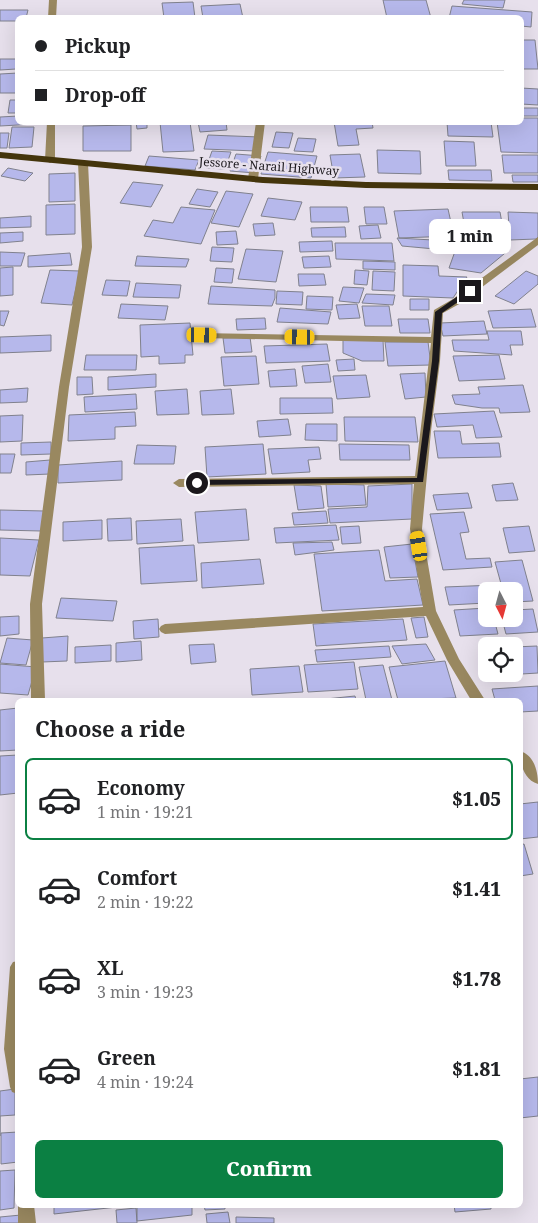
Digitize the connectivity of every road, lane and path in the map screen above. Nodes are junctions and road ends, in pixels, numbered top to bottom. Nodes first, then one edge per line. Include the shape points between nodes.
1 (52, 0) edge
2 (52, 15) edge
3 (51, 125) edge
4 (261, 125) edge
5 (0, 155) edge
6 (50, 160) junction
7 (83, 163) junction
8 (253, 179) junction
9 (538, 187) edge
10 (538, 240) edge
11 (202, 335) dead end
12 (436, 340) junction
13 (421, 480) junction
14 (179, 483) dead end
15 (430, 612) junction
16 (165, 629) dead end
17 (38, 698) edge
18 (477, 698) edge
19 (523, 760) edge
20 (538, 779) edge
21 (15, 1008) edge
22 (15, 1068) edge
23 (26, 1208) edge
24 (27, 1223) edge

1 - 2 street
3 - 6 street
4 - 8 street
5 - 6 highway, Jessore - Narail Highway
6 - 7 highway, Jessore - Narail Highway
7 - 8 highway, Jessore - Narail Highway
7 - 17 street via 87,246 64,387 36,604
8 - 9 highway, Jessore - Narail Highway via 366,185
10 - 12 street via 438,312
11 - 12 street
12 - 13 street
13 - 14 street
13 - 15 street via 416,529
15 - 16 street
15 - 18 street via 453,660
19 - 20 street
21 - 22 street via 12,1049
23 - 24 street

